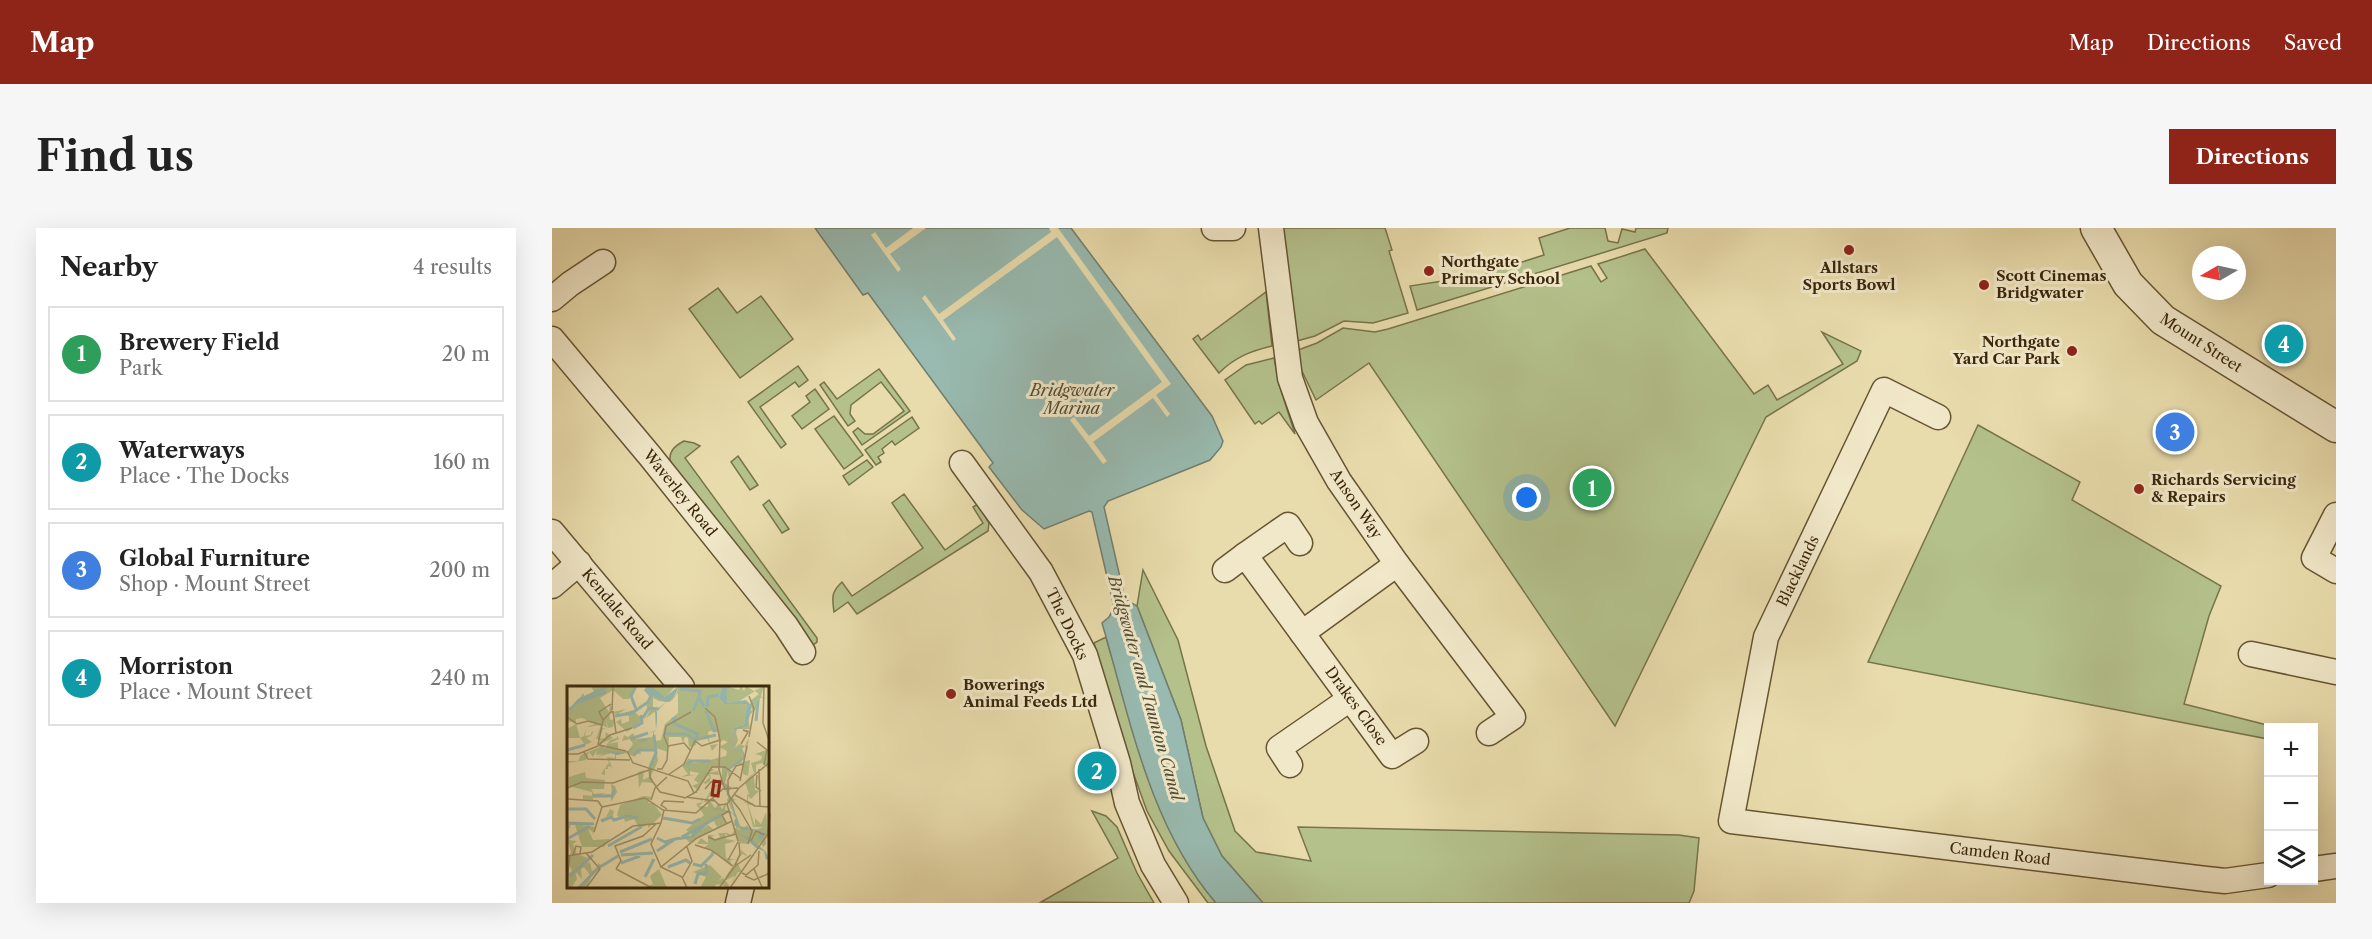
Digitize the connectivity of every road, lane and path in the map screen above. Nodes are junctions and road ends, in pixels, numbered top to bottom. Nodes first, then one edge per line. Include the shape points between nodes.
1 (1214, 228) edge
2 (1233, 228) edge
3 (1271, 228) edge
4 (2096, 228) edge
5 (603, 262) dead end
6 (552, 299) edge
7 (552, 339) edge
8 (1938, 417) dead end
9 (2334, 421) edge
10 (962, 463) dead end
11 (2336, 515) edge
12 (1288, 526) dead end
13 (552, 532) edge
14 (1245, 555) junction
15 (579, 563) junction
16 (1397, 564) junction
17 (1225, 570) dead end
18 (2336, 572) edge
19 (552, 586) edge
20 (1302, 633) junction
21 (803, 652) dead end
22 (2251, 654) dead end
23 (2336, 672) edge
24 (681, 686) edge
25 (1350, 699) junction
26 (1490, 734) dead end
27 (1416, 741) dead end
28 (1290, 765) dead end
29 (1731, 821) joint
30 (2336, 866) edge
31 (2318, 868) edge
32 (2264, 876) edge
33 (742, 888) edge
34 (738, 903) edge
35 (1176, 903) edge

1 - 2 street
3 - 16 street, Anson Way via 1290,378 1306,423 1339,481
4 - 9 street, Mount Street via 2128,284 2163,320
5 - 6 street
7 - 21 street, Waverley Road via 658,465
8 - 29 street, Blacklands via 1884,390 1766,637
10 - 35 street, The Docks via 1041,572 1085,655 1127,803 1153,865
11 - 18 street via 2314,558
12 - 14 street
13 - 15 street, Kendale Road
14 - 17 street
14 - 20 street, Drakes Close
15 - 19 street
15 - 24 street, Kendale Road
16 - 20 street
16 - 26 street, Anson Way via 1514,717
20 - 25 street, Drakes Close
22 - 23 street
25 - 27 street, Drakes Close via 1392,756
25 - 28 street via 1278,748
29 - 32 street, Camden Road via 2225,881
30 - 31 street
33 - 34 street

